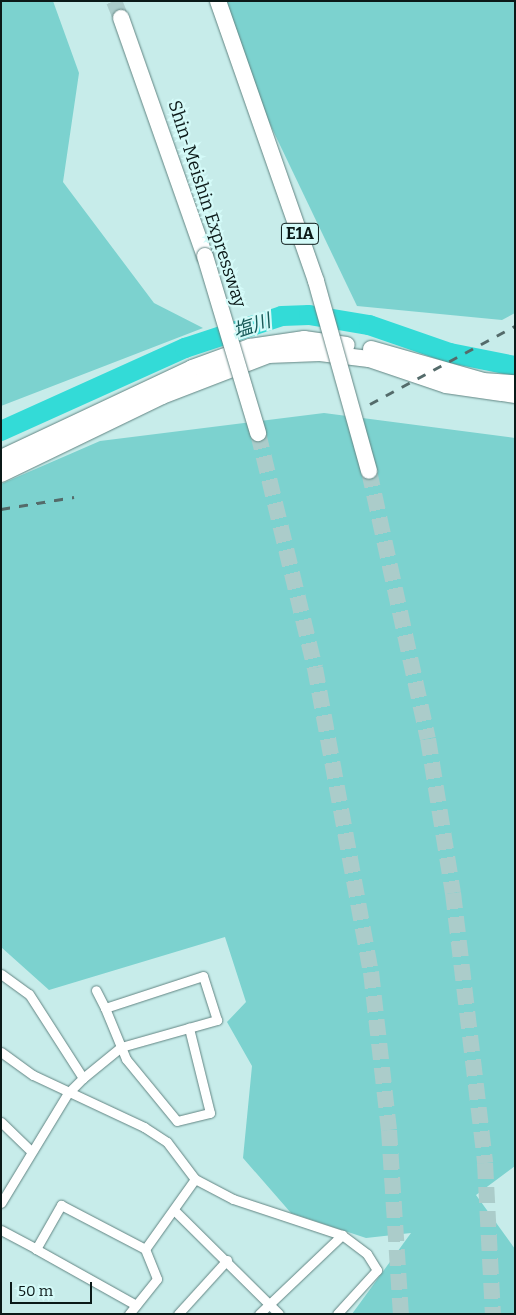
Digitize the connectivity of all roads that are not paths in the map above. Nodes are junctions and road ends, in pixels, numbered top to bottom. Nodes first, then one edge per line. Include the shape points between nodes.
1 (218, 1) edge
2 (121, 18) tunnel mouth
3 (515, 383) edge
4 (515, 395) edge
5 (258, 433) tunnel mouth
6 (1, 458) edge
7 (369, 471) tunnel mouth
8 (1, 474) edge
9 (1, 974) edge
10 (96, 990) dead end
11 (105, 1008) junction
12 (189, 1028) junction
13 (121, 1047) junction
14 (1, 1052) edge
15 (83, 1078) junction
16 (68, 1093) junction
17 (1, 1122) edge
18 (31, 1151) junction
19 (195, 1179) junction
20 (1, 1204) edge
21 (175, 1212) junction
22 (1, 1230) edge
23 (342, 1234) junction
24 (36, 1249) junction
25 (145, 1249) junction
26 (226, 1260) junction
27 (269, 1302) junction
28 (136, 1305) junction
29 (129, 1314) edge
30 (178, 1314) edge
31 (259, 1314) edge
32 (280, 1314) edge
33 (337, 1314) edge

1 - 7 highway, E1A, bridge via 316,281
2 - 5 highway, Shin-Meishin Expressway, bridge via 205,256
3 - 6 highway via 483,380 373,349 304,339 250,347 192,368
4 - 8 highway via 446,385 369,359 320,353 268,355 162,396
9 - 15 street via 29,994
10 - 11 street
11 - 12 street via 203,976 217,1020
11 - 13 street
12 - 13 street
12 - 13 street via 210,1113 177,1121
13 - 15 street
14 - 16 street
15 - 16 street
16 - 18 street
16 - 19 street via 166,1142
17 - 18 street
18 - 20 street
19 - 21 street
19 - 23 street via 233,1199
21 - 25 street
21 - 26 street
22 - 24 street
23 - 27 street
23 - 33 street via 367,1254 378,1270
24 - 25 street via 61,1205
24 - 28 street
25 - 28 street via 157,1278
26 - 27 street
26 - 30 street
27 - 31 street
27 - 32 street
28 - 29 street

